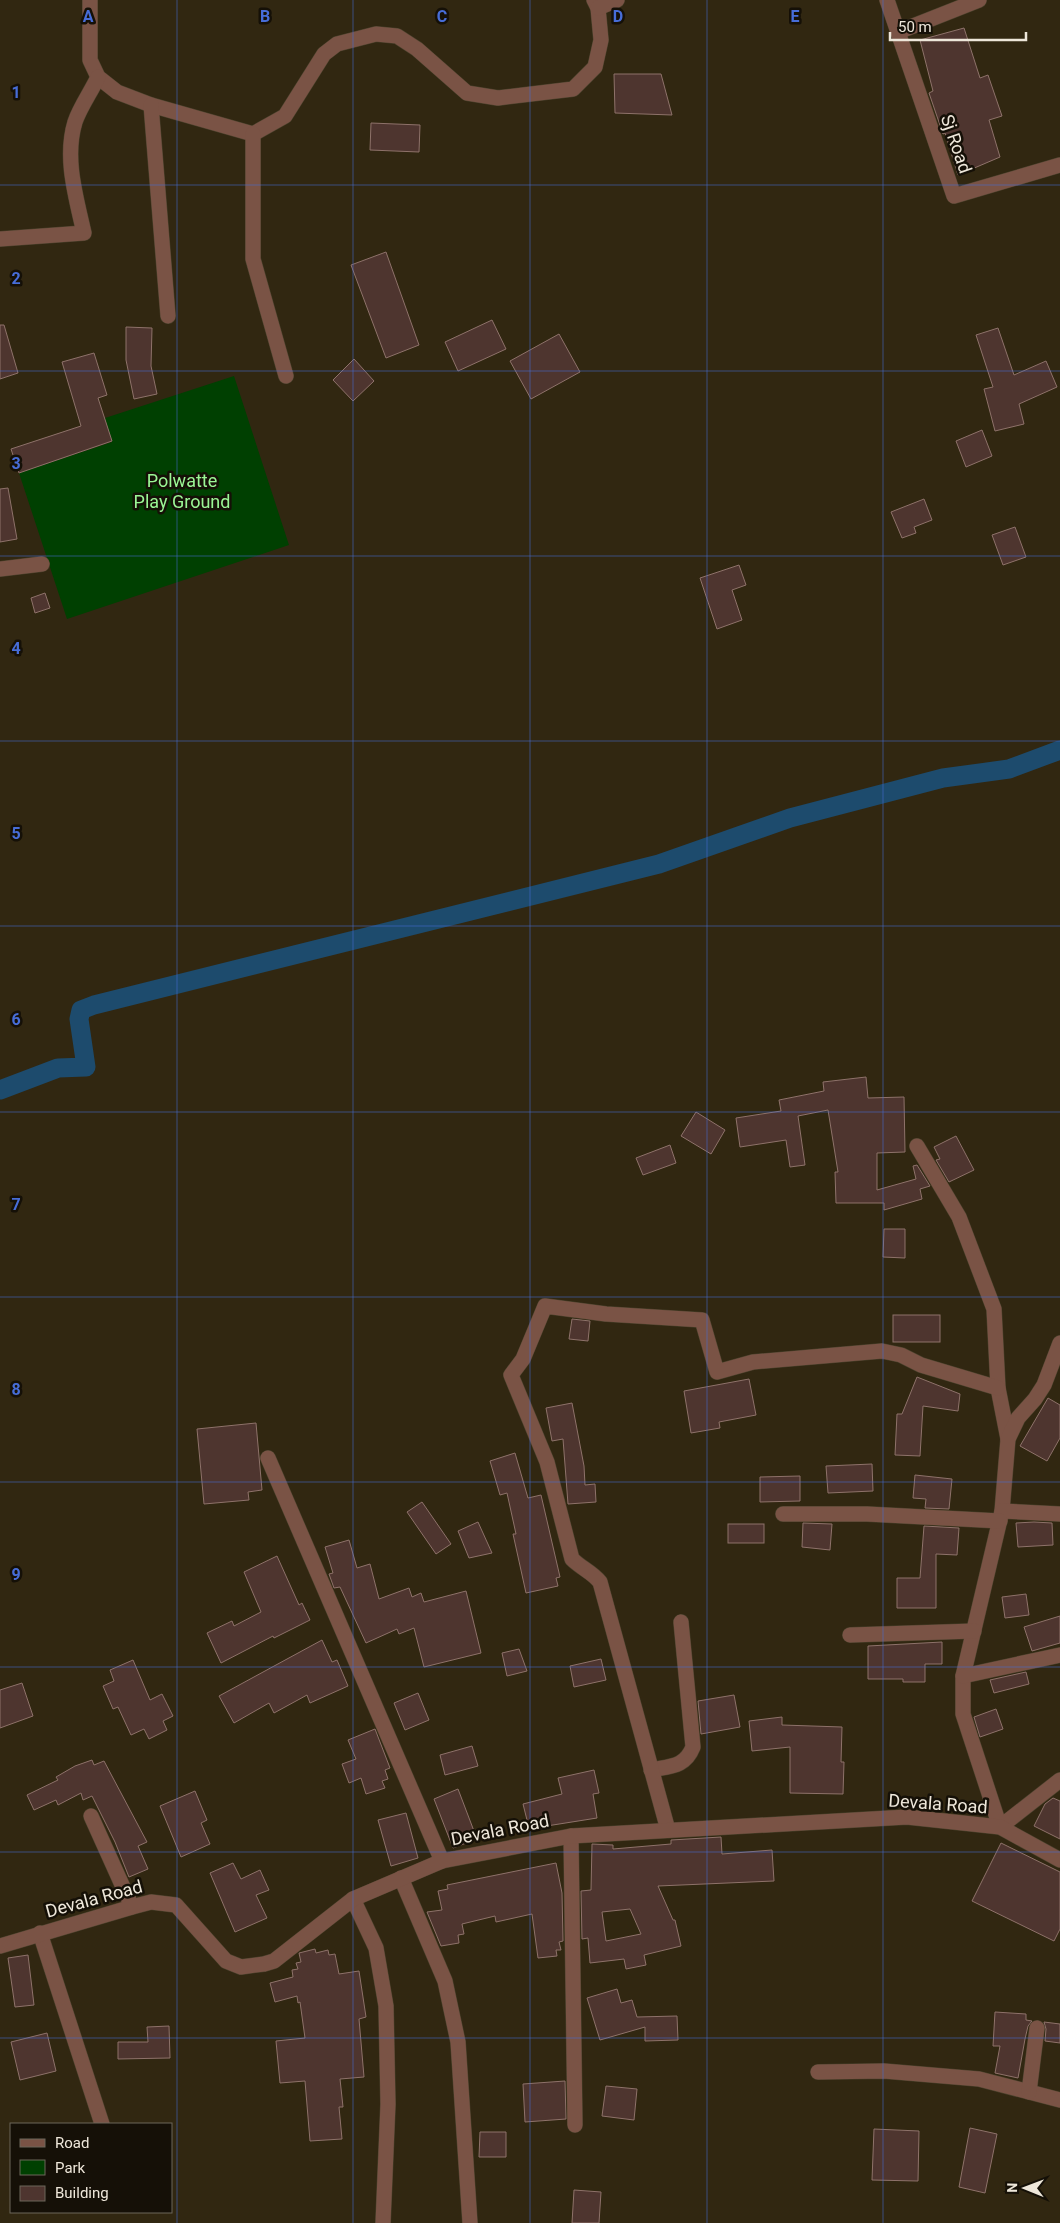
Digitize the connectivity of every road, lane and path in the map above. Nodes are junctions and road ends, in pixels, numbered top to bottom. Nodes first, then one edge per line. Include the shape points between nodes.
1 (90, 0) edge
2 (617, 0) edge
3 (887, 0) edge
4 (979, 0) edge
5 (596, 4) edge
6 (898, 32) junction
7 (98, 78) junction
8 (151, 105) junction
9 (253, 134) junction
10 (1060, 166) edge
11 (0, 239) edge
12 (168, 316) dead end
13 (286, 376) dead end
14 (42, 564) dead end
15 (0, 569) edge
16 (918, 1146) dead end
17 (1060, 1343) edge
18 (998, 1388) junction
19 (1008, 1438) junction
20 (268, 1458) dead end
21 (783, 1514) dead end
22 (1060, 1514) edge
23 (1001, 1516) junction
24 (681, 1622) dead end
25 (974, 1631) junction
26 (850, 1635) dead end
27 (1060, 1655) edge
28 (963, 1676) junction
29 (651, 1770) junction
30 (1060, 1780) edge
31 (91, 1816) dead end
32 (1000, 1827) junction
33 (668, 1830) junction
34 (571, 1836) junction
35 (1060, 1860) edge
36 (442, 1861) junction
37 (401, 1878) junction
38 (353, 1899) junction
39 (132, 1907) junction
40 (40, 1933) junction
41 (0, 1946) edge
42 (1037, 2028) dead end
43 (818, 2072) dead end
44 (1029, 2092) junction
45 (1060, 2100) edge
46 (102, 2123) edge
47 (575, 2125) dead end
48 (384, 2223) edge
49 (470, 2223) edge

1 - 7 street via 90,60
2 - 5 street
3 - 6 street, Sj Road
4 - 6 street
5 - 9 street via 601,40 595,67 573,89 498,98 467,93 417,49 396,36 376,34 337,44 324,54 284,116
6 - 10 street, Sj Road via 954,196
7 - 8 street via 117,92
7 - 11 street via 75,122 70,152 84,233
8 - 9 street
8 - 12 street
9 - 13 street via 253,259
14 - 15 street
16 - 18 street via 959,1217 994,1309
17 - 19 street via 1044,1385 1018,1418
18 - 19 street
18 - 29 street via 882,1351 753,1362 717,1372 702,1320 606,1314 545,1306 523,1359 511,1376 546,1462 572,1559 592,1572 600,1582
19 - 23 street
20 - 36 street
21 - 23 street
22 - 23 street
23 - 25 street
24 - 29 street via 693,1747 681,1764
25 - 26 street
25 - 28 street
27 - 28 street
28 - 32 street via 963,1714
29 - 33 street
30 - 32 street
31 - 39 street
32 - 33 street, Devala Road via 907,1817
32 - 35 street, Devala Road
33 - 34 street, Devala Road
34 - 36 street, Devala Road
34 - 47 street
36 - 37 street, Devala Road
37 - 38 street, Devala Road
37 - 49 street via 445,1981 458,2042
38 - 39 street, Devala Road via 274,1961 241,1967 226,1961 176,1905 151,1902
38 - 48 street via 376,1948 386,2006 388,2104
39 - 40 street, Devala Road
40 - 41 street, Devala Road
40 - 46 street
42 - 44 street
43 - 44 street via 884,2071 979,2079
44 - 45 street

